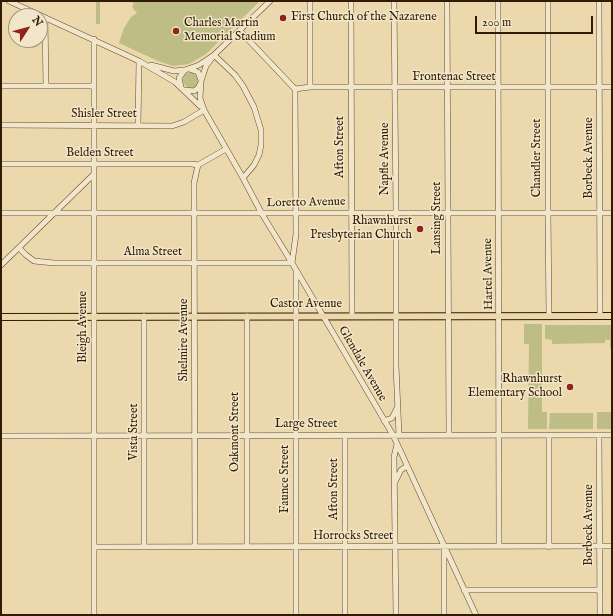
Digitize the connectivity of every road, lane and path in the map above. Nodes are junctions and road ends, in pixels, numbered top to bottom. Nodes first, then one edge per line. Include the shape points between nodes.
1 (9, 1) edge
2 (270, 1) edge
3 (310, 1) edge
4 (351, 1) edge
5 (394, 1) edge
6 (447, 1) edge
7 (498, 1) edge
8 (548, 1) edge
9 (599, 1) edge
10 (24, 8) edge
11 (48, 19) edge
12 (240, 30) junction
13 (94, 39) junction
14 (45, 48) edge
15 (214, 55) junction
16 (139, 61) junction
17 (186, 70) junction
18 (201, 82) junction
19 (1, 86) edge
20 (46, 86) junction
21 (94, 86) junction
22 (310, 87) junction
23 (498, 87) junction
24 (548, 87) junction
25 (600, 87) junction
26 (612, 87) edge
27 (182, 88) junction
28 (295, 88) junction
29 (351, 88) junction
30 (395, 88) junction
31 (448, 88) junction
32 (204, 110) junction
33 (1, 125) edge
34 (94, 125) junction
35 (138, 125) junction
36 (226, 150) junction
37 (1, 164) edge
38 (93, 164) junction
39 (198, 165) junction
40 (94, 175) junction
41 (243, 178) junction
42 (351, 212) junction
43 (396, 212) junction
44 (498, 212) junction
45 (548, 212) junction
46 (1, 213) edge
47 (55, 213) junction
48 (94, 213) junction
49 (195, 213) junction
50 (296, 213) junction
51 (447, 213) junction
52 (600, 213) junction
53 (612, 213) edge
54 (262, 214) junction
55 (18, 248) junction
56 (195, 262) junction
57 (94, 263) junction
58 (292, 263) junction
59 (1, 266) edge
60 (296, 271) junction
61 (94, 316) junction
62 (144, 316) junction
63 (195, 316) junction
64 (247, 316) junction
65 (296, 316) junction
66 (323, 316) junction
67 (352, 316) junction
68 (396, 316) junction
69 (448, 316) junction
70 (499, 316) junction
71 (549, 316) junction
72 (600, 316) junction
73 (612, 316) edge
74 (1, 317) edge
75 (397, 407) junction
76 (384, 421) junction
77 (194, 435) junction
78 (296, 435) junction
79 (345, 435) junction
80 (393, 435) junction
81 (399, 435) junction
82 (449, 435) junction
83 (612, 435) edge
84 (1, 436) edge
85 (94, 436) junction
86 (145, 436) junction
87 (246, 436) junction
88 (499, 436) junction
89 (549, 436) junction
90 (599, 436) junction
91 (397, 444) junction
92 (407, 466) junction
93 (394, 483) junction
94 (94, 546) junction
95 (345, 546) junction
96 (444, 546) junction
97 (499, 546) junction
98 (601, 546) junction
99 (612, 546) edge
100 (144, 547) junction
101 (195, 547) junction
102 (247, 547) junction
103 (296, 547) junction
104 (396, 547) junction
105 (549, 547) junction
106 (464, 590) junction
107 (600, 590) junction
108 (94, 615) edge
109 (296, 615) edge
110 (345, 615) edge
111 (396, 615) edge
112 (444, 615) edge
113 (476, 615) edge
114 (600, 615) edge

1 - 10 street, Glendale Avenue
2 - 12 street
3 - 22 street
4 - 29 street, Afton Street
5 - 30 street, Napfle Avenue
6 - 31 street, Lansing Street
7 - 23 street, Hartel Avenue
8 - 24 street, Chandler Street
9 - 25 street, Borbeck Avenue
11 - 13 street, Glendale Avenue
12 - 15 street
12 - 28 street
13 - 16 street, Glendale Avenue
13 - 21 street, Bleigh Avenue
14 - 20 street
15 - 17 street
15 - 18 street via 206,66
15 - 41 street via 243,86 260,124 259,155
16 - 17 street, Glendale Avenue via 170,70
16 - 27 street, Glendale Avenue
16 - 35 street
17 - 18 street, Glendale Avenue via 196,71
17 - 27 street via 179,78
18 - 27 street via 194,91
18 - 32 street, Glendale Avenue via 200,98
19 - 20 street
20 - 21 street
21 - 34 street, Bleigh Avenue
22 - 28 street, Frontenac Street
22 - 29 street, Frontenac Street
23 - 24 street, Frontenac Street
23 - 31 street, Frontenac Street
23 - 44 street, Hartel Avenue
24 - 25 street, Frontenac Street
24 - 45 street, Chandler Street
25 - 26 street, Frontenac Street
25 - 52 street, Borbeck Avenue
27 - 32 street, Glendale Avenue
28 - 50 street
29 - 30 street, Frontenac Street
29 - 42 street, Afton Street
30 - 31 street, Frontenac Street
30 - 43 street, Napfle Avenue
31 - 51 street, Lansing Street
32 - 35 street, Shisler Street via 178,125
32 - 36 street, Glendale Avenue
33 - 34 street, Shisler Street
34 - 35 street, Shisler Street
34 - 38 street, Bleigh Avenue
36 - 39 street
36 - 41 street, Glendale Avenue
37 - 38 street, Belden Street
38 - 39 street, Belden Street
38 - 40 street, Bleigh Avenue
39 - 49 street, Shelmire Avenue via 194,183
40 - 47 street
40 - 48 street, Bleigh Avenue
41 - 54 street, Glendale Avenue
42 - 43 street, Loretto Avenue
42 - 50 street, Loretto Avenue
42 - 67 street, Afton Street
43 - 51 street, Loretto Avenue
43 - 68 street, Napfle Avenue
44 - 45 street, Loretto Avenue
44 - 51 street, Loretto Avenue
44 - 70 street, Hartel Avenue
45 - 52 street, Loretto Avenue
45 - 71 street, Chandler Street
46 - 47 street, Loretto Avenue
47 - 48 street, Loretto Avenue
47 - 55 street
48 - 49 street, Loretto Avenue
48 - 57 street, Bleigh Avenue
49 - 54 street, Loretto Avenue
49 - 56 street, Shelmire Avenue
50 - 54 street, Loretto Avenue
50 - 58 street
51 - 69 street, Lansing Street
52 - 53 street, Loretto Avenue
52 - 72 street, Borbeck Avenue
54 - 58 street, Glendale Avenue
55 - 57 street, Alma Street via 29,258 39,262
55 - 59 street
56 - 57 street, Alma Street
56 - 58 street, Alma Street
56 - 63 street, Shelmire Avenue
57 - 61 street, Bleigh Avenue
58 - 60 street, Glendale Avenue
60 - 65 street, Faunce Street
60 - 66 street, Glendale Avenue
61 - 62 main road, Castor Avenue
61 - 74 main road, Castor Avenue
61 - 85 street, Bleigh Avenue
62 - 63 main road, Castor Avenue
62 - 86 street, Vista Street
63 - 64 main road, Castor Avenue
63 - 77 street, Shelmire Avenue
64 - 65 main road, Castor Avenue
64 - 87 street, Oakmont Street
65 - 66 main road, Castor Avenue
65 - 78 street, Faunce Street
66 - 67 main road, Castor Avenue
66 - 76 street, Glendale Avenue
67 - 68 main road, Castor Avenue
68 - 69 main road, Castor Avenue
68 - 75 street, Napfle Avenue
69 - 70 main road, Castor Avenue
69 - 82 street, Lansing Street
70 - 71 main road, Castor Avenue
70 - 88 street, Hartel Avenue
71 - 72 main road, Castor Avenue
72 - 73 main road, Castor Avenue
75 - 76 street via 392,418
75 - 81 street, Napfle Avenue
76 - 80 street, Glendale Avenue
77 - 86 street, Large Street
77 - 87 street, Large Street
77 - 101 street, Shelmire Avenue
78 - 79 street, Large Street
78 - 87 street, Large Street
78 - 103 street, Faunce Street
79 - 80 street, Large Street
79 - 95 street, Afton Street
80 - 81 street, Large Street
80 - 91 street, Glendale Avenue
81 - 82 street, Large Street
82 - 88 street, Large Street
83 - 90 street, Large Street
84 - 85 street, Large Street
85 - 86 street, Large Street
85 - 94 street, Bleigh Avenue
86 - 100 street, Vista Street
87 - 102 street, Oakmont Street
88 - 89 street, Large Street
88 - 97 street, Hartel Avenue
89 - 90 street, Large Street
89 - 105 street
90 - 98 street, Borbeck Avenue
91 - 92 street, Glendale Avenue
91 - 93 street
92 - 93 street
92 - 96 street, Glendale Avenue
93 - 104 street
94 - 100 street, Horrocks Street
94 - 108 street, Bleigh Avenue
95 - 103 street, Horrocks Street
95 - 104 street, Horrocks Street
95 - 110 street, Afton Street
96 - 97 street, Horrocks Street
96 - 104 street, Horrocks Street
96 - 106 street, Glendale Avenue
96 - 112 street
97 - 105 street, Horrocks Street
98 - 99 street, Horrocks Street
98 - 105 street, Horrocks Street
98 - 107 street, Borbeck Avenue
100 - 101 street, Horrocks Street
101 - 102 street, Horrocks Street
102 - 103 street, Horrocks Street
103 - 109 street, Faunce Street
104 - 111 street
106 - 107 street
106 - 113 street, Glendale Avenue
107 - 114 street, Borbeck Avenue

